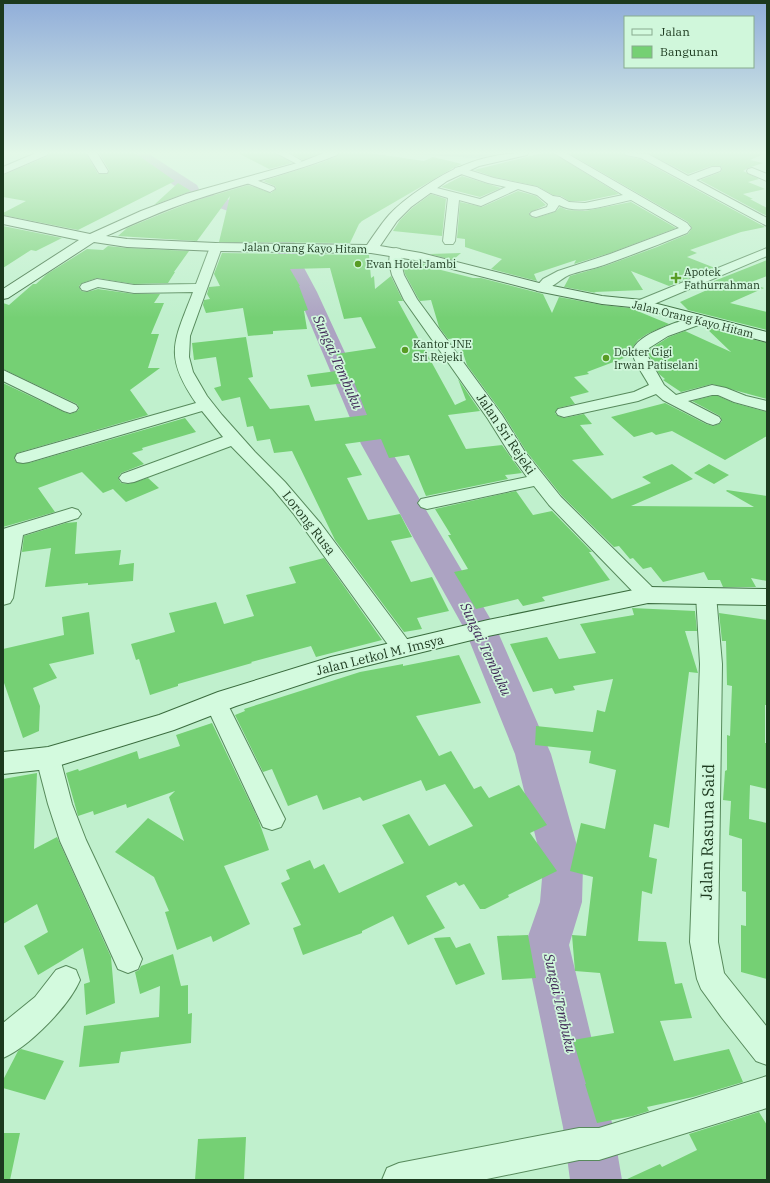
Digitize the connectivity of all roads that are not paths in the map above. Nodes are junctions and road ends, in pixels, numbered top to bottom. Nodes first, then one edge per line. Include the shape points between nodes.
1 (144, 208) edge
2 (159, 208) edge
3 (402, 208) edge
4 (453, 208) edge
5 (550, 208) edge
6 (654, 208) edge
7 (741, 208) edge
8 (536, 214) dead end
9 (3, 220) edge
10 (767, 223) edge
11 (79, 236) junction
12 (93, 237) junction
13 (449, 241) dead end
14 (216, 247) junction
15 (371, 249) junction
16 (396, 252) junction
17 (767, 252) edge
18 (3, 285) edge
19 (87, 287) dead end
20 (201, 288) junction
21 (542, 288) junction
22 (3, 295) edge
23 (642, 304) junction
24 (699, 320) junction
25 (767, 337) edge
26 (3, 375) edge
27 (658, 387) junction
28 (674, 400) junction
29 (206, 405) junction
30 (767, 406) edge
31 (70, 408) dead end
32 (564, 412) dead end
33 (713, 420) dead end
34 (234, 439) junction
35 (23, 458) dead end
36 (128, 478) dead end
37 (538, 480) junction
38 (427, 503) dead end
39 (72, 514) dead end
40 (9, 533) edge
41 (706, 594) junction
42 (648, 595) junction
43 (767, 597) edge
44 (3, 598) edge
45 (402, 648) junction
46 (216, 703) junction
47 (48, 758) junction
48 (3, 763) edge
49 (272, 819) dead end
50 (128, 959) dead end
51 (66, 980) dead end
52 (3, 1043) edge
53 (767, 1050) edge
54 (767, 1092) edge
55 (399, 1180) edge

1 - 11 main road
2 - 12 main road
3 - 15 main road
4 - 13 street
5 - 8 street
6 - 21 street via 683,225 683,231 558,275 546,282
7 - 10 street
9 - 11 main road, Jalan Orang Kayo Hitam
11 - 12 main road, Jalan Orang Kayo Hitam
11 - 18 main road
12 - 14 main road, Jalan Orang Kayo Hitam via 127,243
12 - 22 main road
14 - 15 main road, Jalan Orang Kayo Hitam
14 - 20 street, Lorong Rusa
15 - 16 main road, Jalan Orang Kayo Hitam
16 - 21 main road, Jalan Orang Kayo Hitam
16 - 37 street, Jalan Sri Rejeki via 398,275 412,300
17 - 23 street
19 - 20 street via 97,283 134,289
20 - 29 street, Lorong Rusa via 183,336 181,350 182,364 188,378
21 - 23 main road, Jalan Orang Kayo Hitam via 602,300
23 - 24 main road, Jalan Orang Kayo Hitam
24 - 25 main road, Jalan Orang Kayo Hitam
24 - 27 street via 643,344 640,355
26 - 31 street
27 - 28 street
27 - 32 street via 638,396
28 - 30 street via 712,390
28 - 33 street
29 - 34 street, Lorong Rusa
29 - 35 street
34 - 36 street
34 - 45 street, Lorong Rusa via 283,489
37 - 38 street
37 - 42 street, Jalan Sri Rejeki via 555,502
39 - 40 street
40 - 44 street
41 - 42 main road, Jalan Letkol M. Imsya
41 - 43 main road, Jalan Letkol M. Imsya
41 - 53 street, Jalan Rasuna Said via 711,664 704,942 711,979
42 - 45 main road, Jalan Letkol M. Imsya
45 - 46 main road, Jalan Letkol M. Imsya via 331,666
46 - 47 main road, Jalan Letkol M. Imsya via 165,724
46 - 49 street
47 - 48 main road, Jalan Letkol M. Imsya
47 - 50 street via 73,840
51 - 52 street via 45,1007
54 - 55 street via 589,1144

